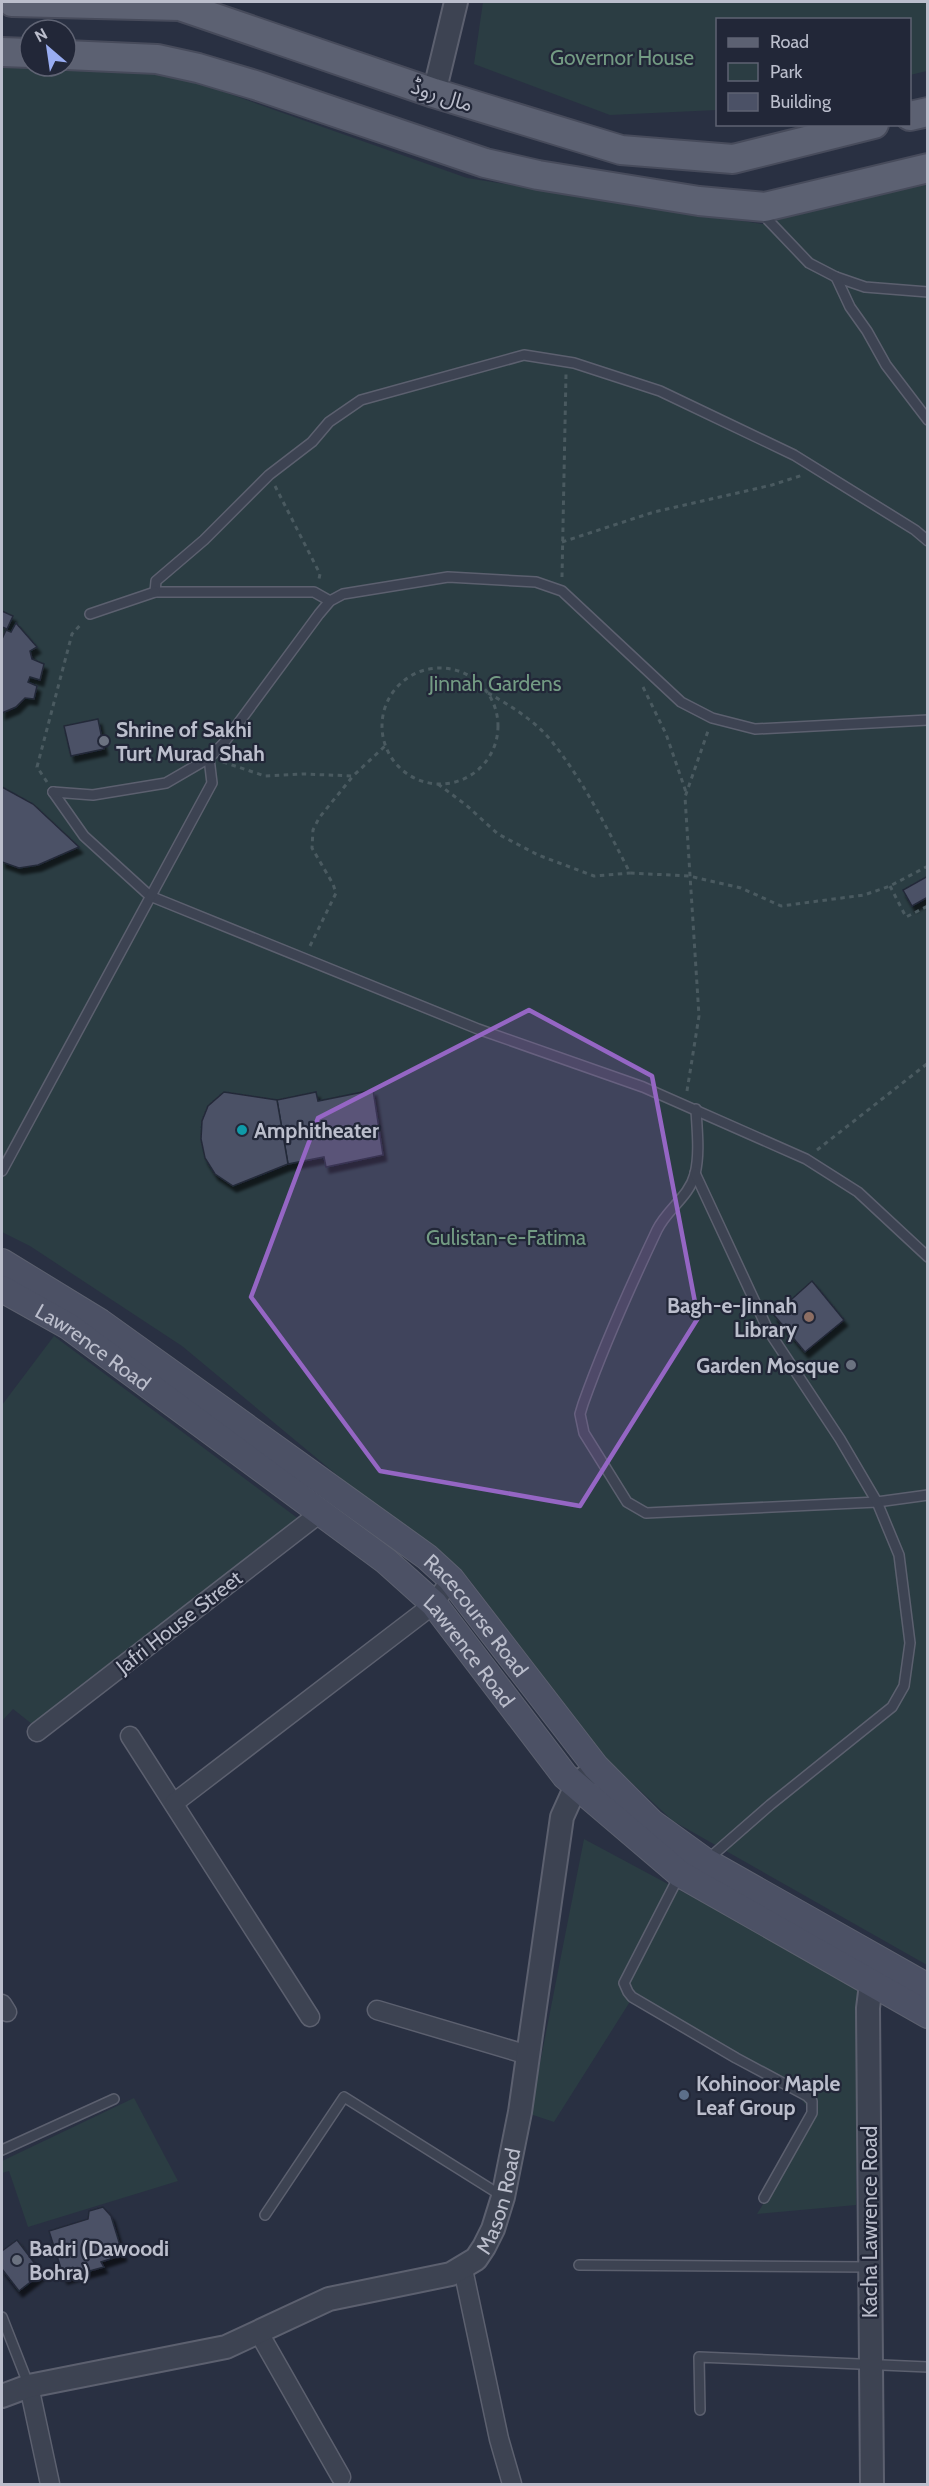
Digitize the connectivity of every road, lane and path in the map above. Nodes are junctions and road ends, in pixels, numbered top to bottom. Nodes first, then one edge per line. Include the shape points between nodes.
1 (12, 2) edge
2 (456, 2) edge
3 (193, 4) edge
4 (2, 52) edge
5 (18, 53) edge
6 (78, 56) edge
7 (434, 93) junction
8 (927, 111) edge
9 (911, 115) edge
10 (866, 126) edge
11 (927, 168) edge
12 (765, 207) junction
13 (836, 277) junction
14 (927, 292) edge
15 (566, 361) junction
16 (927, 420) edge
17 (819, 470) junction
18 (269, 474) junction
19 (927, 541) edge
20 (562, 542) junction
21 (562, 591) junction
22 (155, 592) junction
23 (314, 592) junction
24 (330, 602) junction
25 (90, 614) joint
26 (639, 681) dead end
27 (488, 693) junction
28 (712, 718) junction
29 (927, 720) edge
30 (385, 746) junction
31 (209, 758) junction
32 (353, 776) junction
33 (438, 784) junction
34 (53, 792) junction
35 (687, 794) junction
36 (927, 866) edge
37 (630, 873) junction
38 (689, 876) junction
39 (890, 886) junction
40 (150, 897) junction
41 (927, 906) edge
42 (303, 959) junction
43 (927, 1063) edge
44 (685, 1105) junction
45 (696, 1109) junction
46 (806, 1159) junction
47 (2, 1171) edge
48 (695, 1173) junction
49 (925, 1249) edge
50 (2, 1262) edge
51 (2, 1289) edge
52 (927, 1495) edge
53 (877, 1503) junction
54 (320, 1513) junction
55 (451, 1579) junction
56 (434, 1605) junction
57 (37, 1732) dead end
58 (130, 1736) dead end
59 (596, 1767) junction
60 (576, 1786) junction
61 (174, 1803) junction
62 (693, 1873) junction
63 (876, 1972) junction
64 (927, 1987) edge
65 (378, 2010) dead end
66 (927, 2015) edge
67 (310, 2017) dead end
68 (528, 2055) junction
69 (114, 2098) dead end
70 (2, 2150) edge
71 (503, 2197) junction
72 (764, 2198) dead end
73 (265, 2215) dead end
74 (579, 2265) dead end
75 (869, 2267) junction
76 (463, 2269) junction
77 (2, 2317) edge
78 (259, 2333) junction
79 (870, 2364) junction
80 (927, 2367) edge
81 (29, 2386) junction
82 (2, 2396) edge
83 (700, 2410) dead end
84 (340, 2477) dead end
85 (50, 2484) edge
86 (512, 2484) edge
87 (872, 2484) edge

1 - 3 main road, مال روڈ
2 - 7 street
3 - 7 main road, مال روڈ
4 - 5 main road
6 - 12 main road via 157,59 198,68 485,163 538,176
7 - 10 main road, مال روڈ via 621,150 679,155 733,159
8 - 9 main road
11 - 12 main road
12 - 13 lane via 768,220 809,263
13 - 14 lane via 866,287
13 - 16 lane via 849,307
15 - 17 lane via 660,391
15 - 18 lane via 524,355 361,400
15 - 20 path
17 - 19 lane
17 - 20 path via 654,512
18 - 22 lane via 204,540 156,581
18 - 23 path via 320,574
20 - 21 path
21 - 24 lane via 536,582 448,577 343,594
21 - 28 lane via 681,702
22 - 23 lane
22 - 25 lane
23 - 24 lane
24 - 31 lane
25 - 34 path via 72,634 37,767
26 - 35 path via 666,734
27 - 30 path via 465,673 443,667 420,671 400,683 387,701 381,724
27 - 33 path via 495,705 499,728 494,750 480,769 460,781
27 - 37 path via 513,707 552,741 599,812
28 - 29 lane via 755,729
28 - 35 path
30 - 32 path
30 - 33 path via 397,766 416,779
31 - 32 path via 265,776
31 - 34 lane via 166,783 93,795
31 - 40 lane via 212,783
32 - 42 path via 313,831 312,848 336,893
33 - 37 path via 498,834 538,855 594,876
34 - 40 lane via 84,836
35 - 38 path
36 - 39 path
37 - 38 path
38 - 39 path via 741,888 781,906 864,895
38 - 44 path via 699,1016
39 - 41 path via 906,917
40 - 42 lane
40 - 47 lane
42 - 44 lane
43 - 46 path
44 - 45 lane
45 - 46 lane
45 - 48 lane
46 - 49 lane via 858,1192
48 - 53 lane via 768,1330
48 - 53 lane via 689,1188 658,1228 618,1317 580,1414 584,1433 627,1502 646,1513
50 - 55 main road, Racecourse Road via 100,1322 427,1557
51 - 54 main road, Lawrence Road via 68,1326
52 - 53 lane
53 - 62 lane via 899,1555 910,1643 904,1686 892,1707
54 - 56 main road, Lawrence Road via 386,1561
54 - 57 street, Jafri House Street
55 - 56 street
55 - 59 main road, Racecourse Road
56 - 60 main road, Lawrence Road
56 - 61 street
58 - 61 street
59 - 60 street, Mason Road
59 - 62 main road, Racecourse Road via 651,1822
60 - 62 main road, Lawrence Road
60 - 68 street, Mason Road via 562,1817
61 - 67 street
62 - 63 main road, Racecourse Road
62 - 72 lane via 624,1983 632,1997 812,2102 812,2113
63 - 64 main road, Racecourse Road
63 - 66 main road
63 - 75 street, Kacha Lawrence Road via 868,2008
65 - 68 street
68 - 71 street, Mason Road
69 - 70 lane
71 - 73 lane via 344,2097
71 - 76 street, Mason Road via 484,2247
74 - 75 lane
75 - 79 street, Kacha Lawrence Road
76 - 78 street, Mason Road via 329,2299
76 - 86 street
77 - 81 lane
78 - 81 street, Mason Road via 226,2347
78 - 84 street
79 - 80 lane
79 - 83 lane via 699,2357
79 - 87 street, Kacha Lawrence Road
81 - 82 street, Mason Road
81 - 85 street

